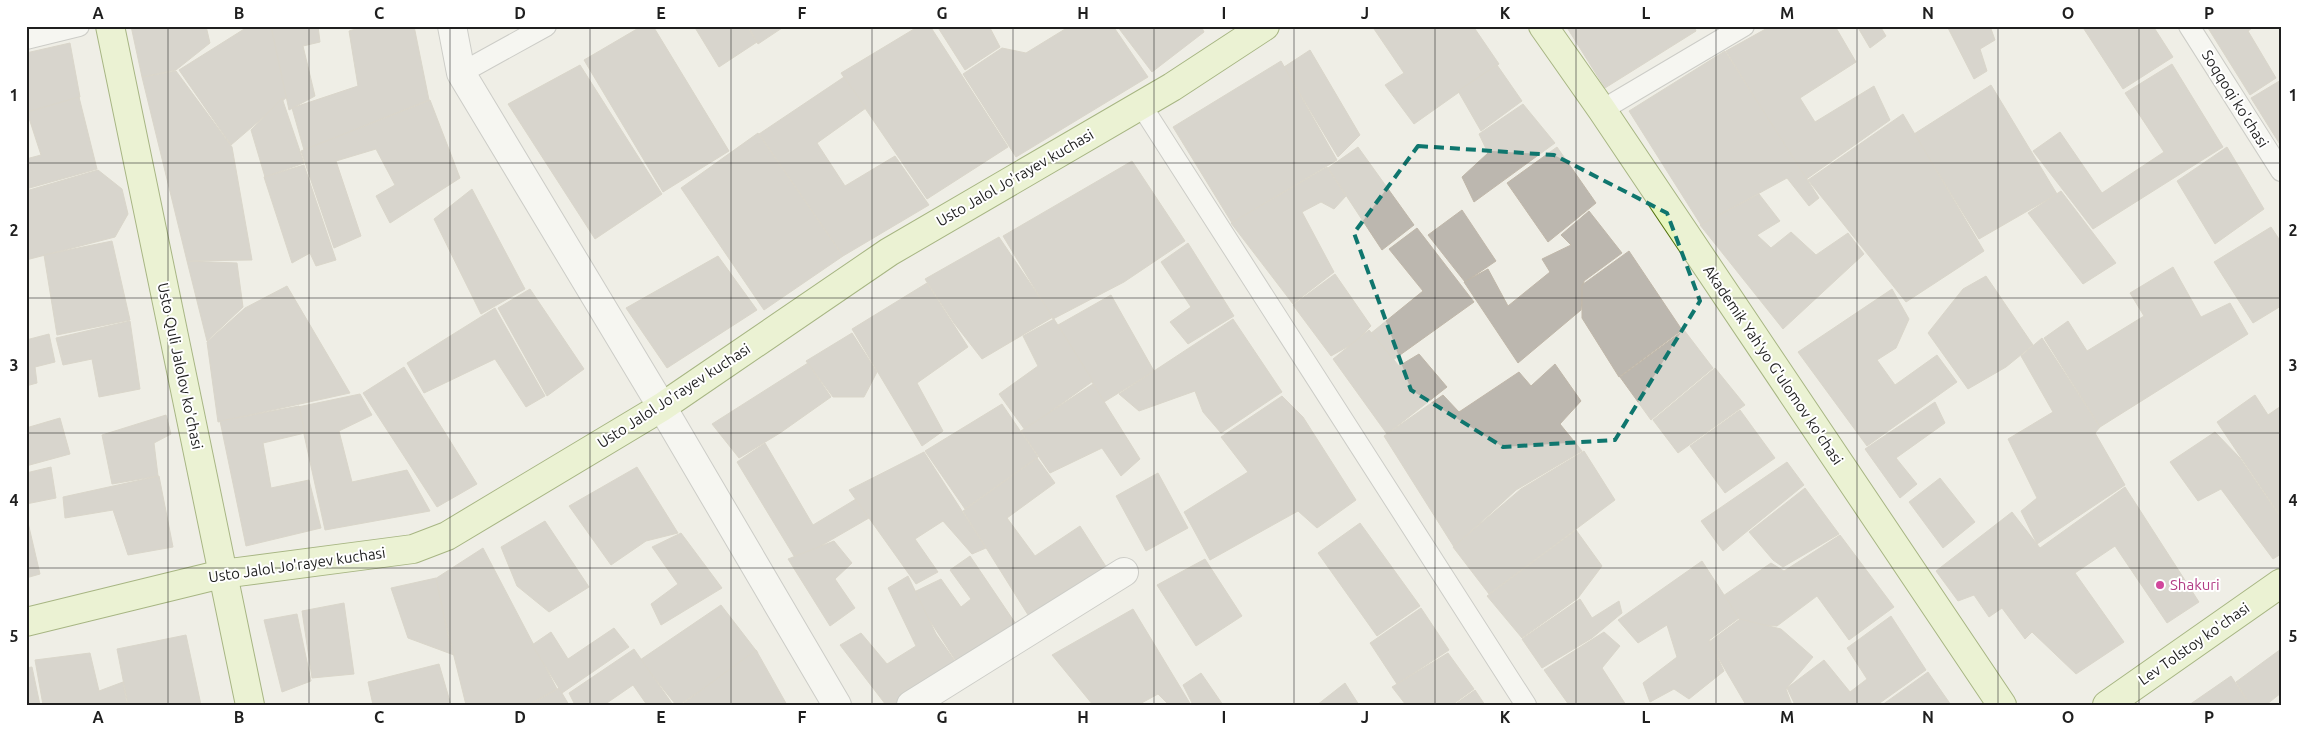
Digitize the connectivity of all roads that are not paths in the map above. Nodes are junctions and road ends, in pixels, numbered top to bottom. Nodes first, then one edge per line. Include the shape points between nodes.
1 (80, 26) edge
2 (110, 26) edge
3 (452, 26) edge
4 (546, 26) edge
5 (1265, 26) edge
6 (1542, 26) edge
7 (1744, 26) edge
8 (2189, 26) edge
9 (26, 39) edge
10 (461, 73) junction
11 (1141, 105) junction
12 (1602, 110) junction
13 (2281, 171) edge
14 (662, 407) junction
15 (1124, 572) dead end
16 (222, 574) junction
17 (2281, 583) edge
18 (26, 622) edge
19 (250, 705) edge
20 (836, 705) edge
21 (911, 705) edge
22 (1526, 705) edge
23 (2002, 705) edge
24 (2107, 705) edge

1 - 9 lane
2 - 16 street, Usto Quli Jalolov ko'chasi
3 - 10 street
4 - 10 lane
5 - 11 street, Usto Jalol Jo'rayev kuchasi
6 - 12 street, Akademik Yah'yo G'ulomov ko'chasi
7 - 12 lane
8 - 13 lane, Soqqoqi ko'chasi
10 - 14 street
11 - 14 street, Usto Jalol Jo'rayev kuchasi via 888,252
11 - 22 lane
12 - 23 street, Akademik Yah'yo G'ulomov ko'chasi
14 - 16 street, Usto Jalol Jo'rayev kuchasi via 439,540 413,549
14 - 20 street
15 - 21 street
16 - 18 street, Usto Jalol Jo'rayev kuchasi
16 - 19 street, Usto Quli Jalolov ko'chasi
17 - 24 street, Lev Tolstoy ko'chasi

